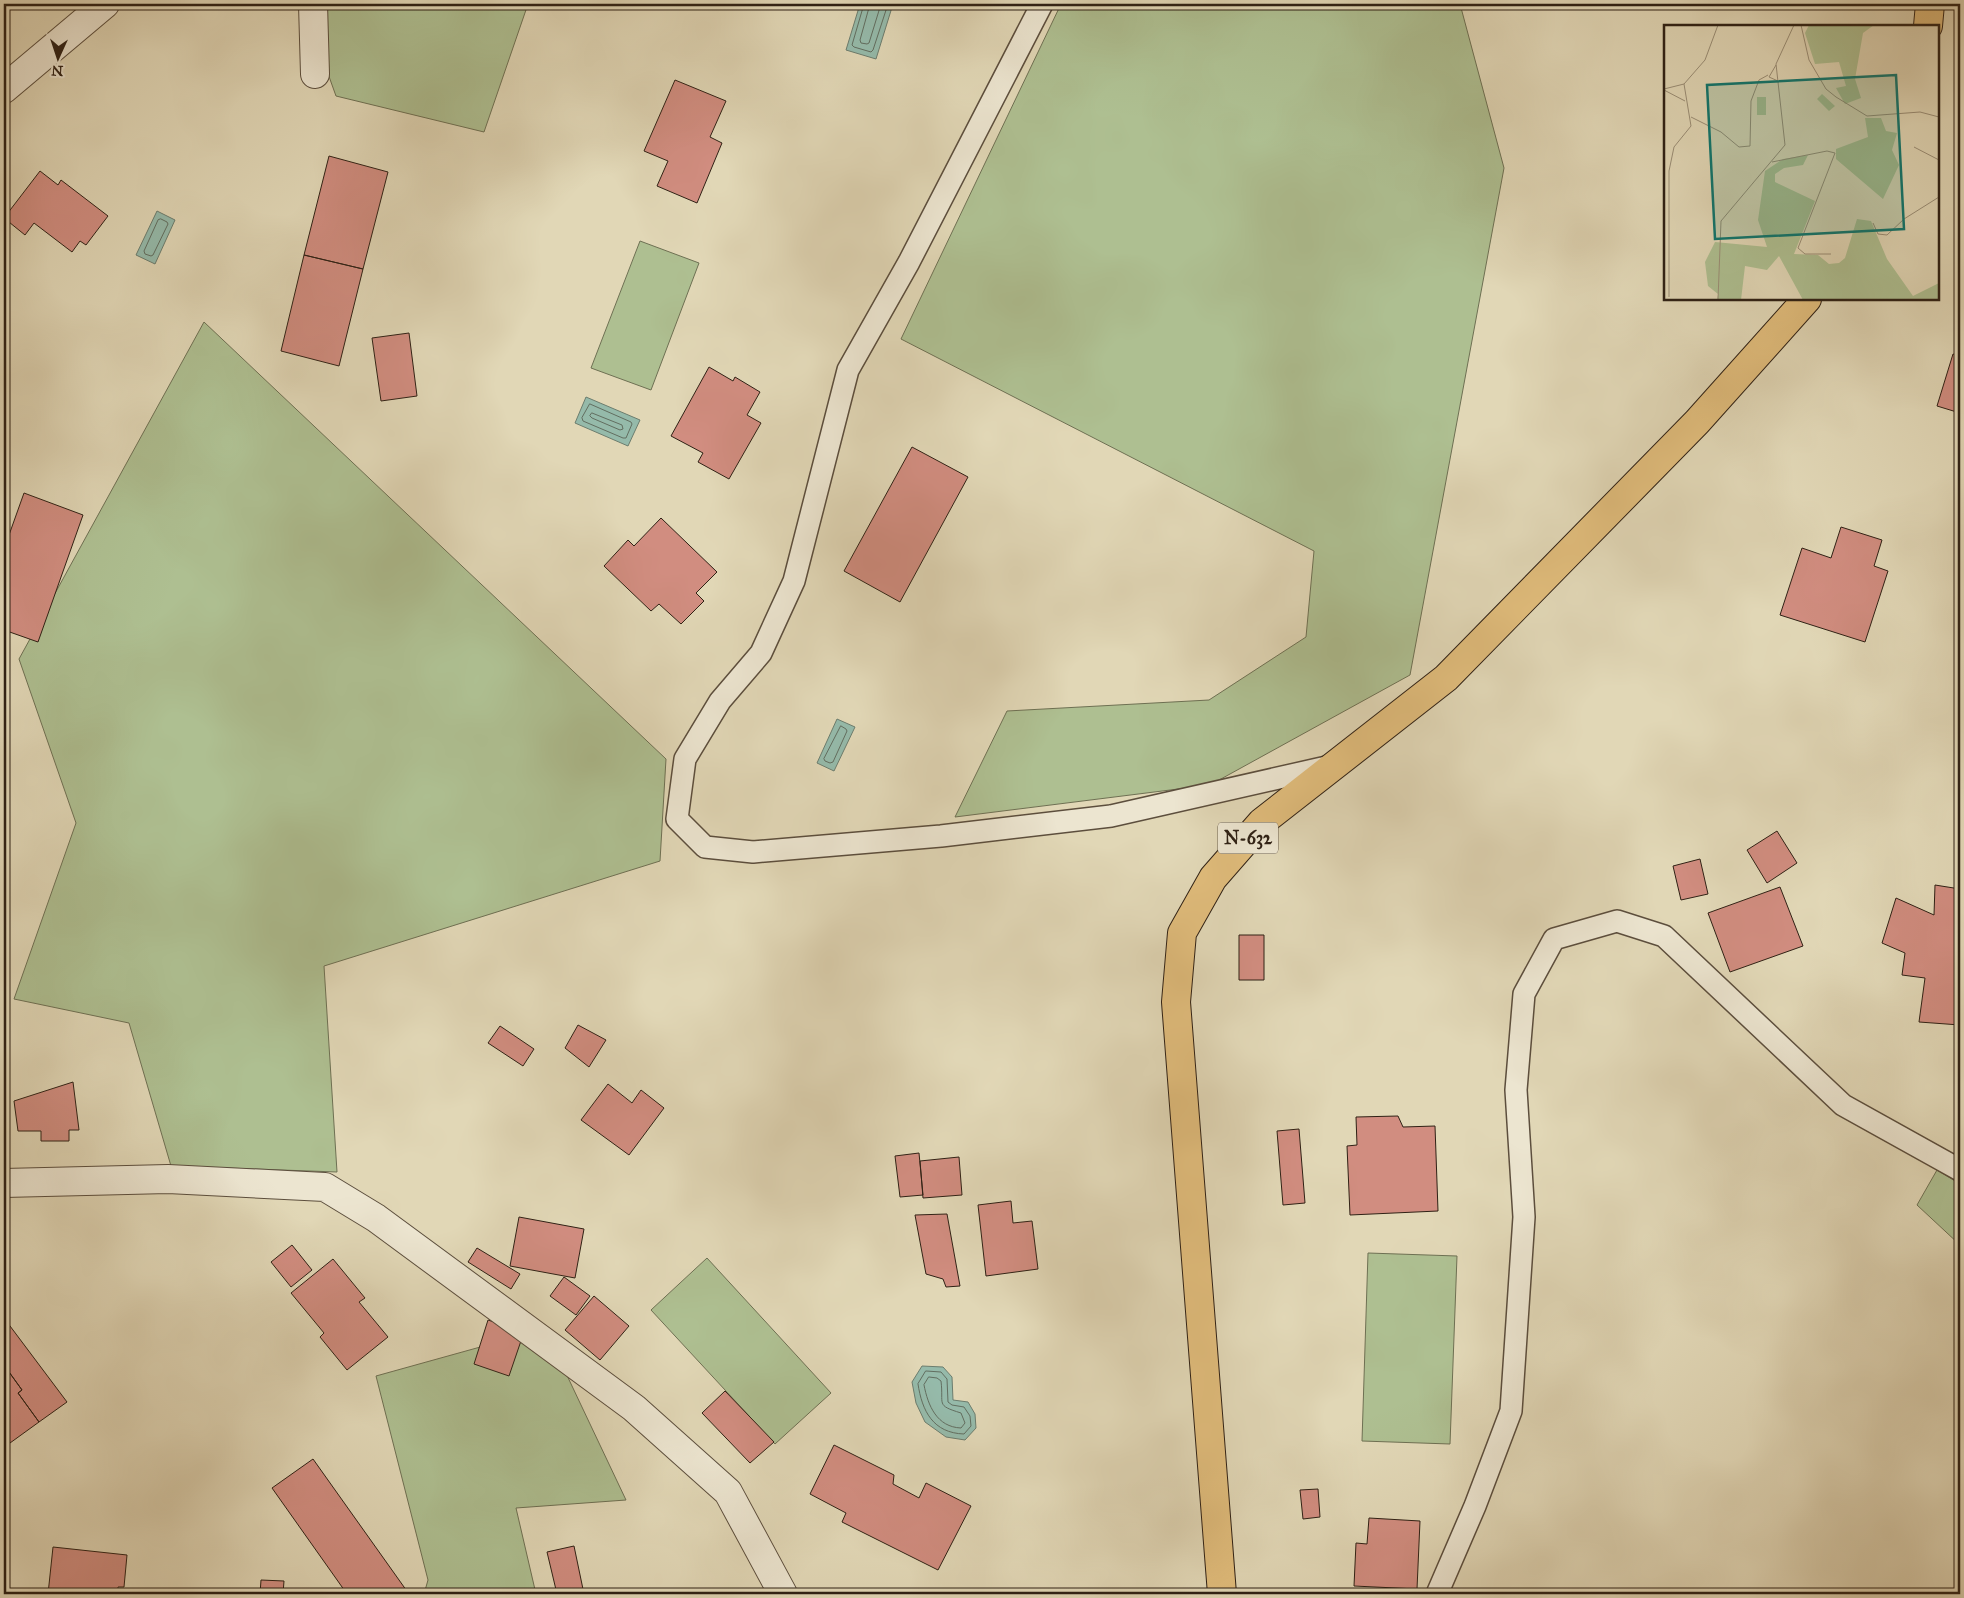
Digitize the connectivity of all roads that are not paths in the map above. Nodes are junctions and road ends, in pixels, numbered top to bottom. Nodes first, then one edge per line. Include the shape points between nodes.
1 (105, 4) edge
2 (313, 4) edge
3 (1042, 4) edge
4 (1930, 4) edge
5 (1928, 25) edge
6 (315, 74) dead end
7 (4, 89) edge
8 (1806, 300) edge
9 (1336, 765) junction
10 (1960, 1170) edge
11 (4, 1183) edge
12 (783, 1594) edge
13 (1222, 1594) edge
14 (1437, 1594) edge

1 - 7 street
2 - 6 street
3 - 9 lane via 909,262 848,370 794,581 761,653 720,701 685,759 677,819 705,847 753,852 941,836 1111,816
4 - 5 highway
8 - 9 highway, N-632 via 1697,422 1446,678
9 - 13 highway, N-632 via 1262,822 1213,878 1182,933 1176,1002
10 - 14 lane via 1842,1104 1664,936 1617,921 1554,940 1524,994 1516,1090 1524,1217 1511,1411
11 - 12 street via 168,1179 325,1187 376,1218 634,1408 728,1492

